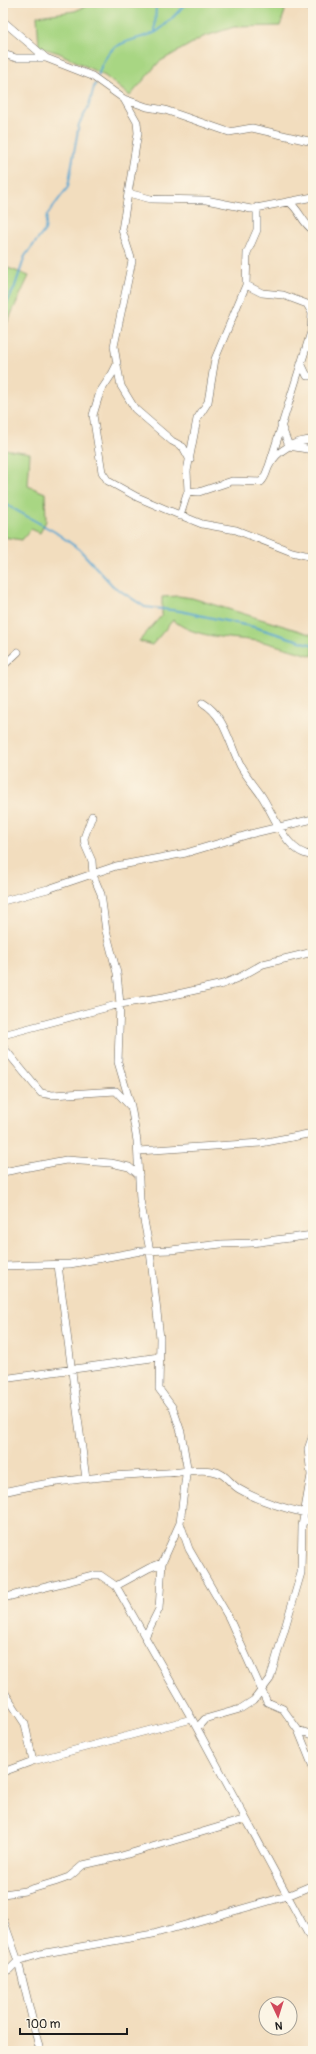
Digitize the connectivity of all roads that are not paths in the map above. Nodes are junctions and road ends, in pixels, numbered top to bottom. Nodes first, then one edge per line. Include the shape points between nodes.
1 (3, 20) edge
2 (3, 54) edge
3 (46, 58) junction
4 (124, 99) junction
5 (313, 142) edge
6 (128, 193) junction
7 (313, 196) edge
8 (289, 202) junction
9 (257, 207) junction
10 (313, 230) edge
11 (246, 285) junction
12 (301, 363) junction
13 (116, 364) junction
14 (313, 376) edge
15 (281, 425) junction
16 (313, 440) edge
17 (289, 446) junction
18 (313, 450) edge
19 (190, 460) junction
20 (269, 466) junction
21 (188, 491) junction
22 (180, 516) junction
23 (313, 557) edge
24 (18, 652) dead end
25 (3, 666) edge
26 (203, 703) dead end
27 (92, 816) dead end
28 (313, 819) edge
29 (278, 828) junction
30 (313, 855) edge
31 (93, 875) junction
32 (3, 901) edge
33 (313, 952) edge
34 (120, 1004) junction
35 (3, 1035) edge
36 (3, 1047) edge
37 (131, 1106) junction
38 (313, 1133) edge
39 (138, 1151) junction
40 (3, 1172) edge
41 (139, 1175) junction
42 (313, 1235) edge
43 (150, 1251) junction
44 (58, 1265) junction
45 (3, 1266) edge
46 (159, 1357) junction
47 (72, 1370) junction
48 (3, 1380) edge
49 (313, 1435) edge
50 (186, 1471) junction
51 (312, 1474) edge
52 (86, 1479) junction
53 (3, 1492) edge
54 (305, 1513) junction
55 (313, 1520) edge
56 (303, 1521) junction
57 (180, 1523) junction
58 (162, 1563) junction
59 (116, 1586) junction
60 (3, 1598) edge
61 (146, 1637) junction
62 (3, 1690) edge
63 (262, 1692) junction
64 (192, 1719) junction
65 (197, 1728) junction
66 (298, 1730) junction
67 (313, 1735) edge
68 (33, 1761) junction
69 (313, 1767) edge
70 (3, 1772) edge
71 (246, 1819) junction
72 (313, 1885) edge
73 (3, 1894) edge
74 (287, 1896) junction
75 (3, 1919) edge
76 (313, 1943) edge
77 (18, 1961) junction
78 (3, 1972) edge
79 (40, 2051) edge

1 - 3 street
2 - 3 street via 16,58
3 - 4 street via 92,76
4 - 5 street via 229,132 252,128
4 - 6 street via 137,122 138,133
6 - 9 street via 151,199 206,200 238,207
6 - 13 street via 122,230 132,261 114,346
7 - 8 street
8 - 9 street
8 - 10 street via 296,208 306,226
9 - 11 street via 257,230 247,253
11 - 12 street via 262,293 284,295 307,304 312,313 311,332
11 - 19 street via 215,359 208,402 197,419
12 - 14 street via 307,376
12 - 15 street
13 - 19 street via 121,386 136,409 172,441 183,447
13 - 22 street via 100,392 93,415 102,472 108,481
15 - 17 street
15 - 20 street
16 - 17 street via 299,441
17 - 18 street
17 - 20 street via 275,457
19 - 21 street via 187,471
20 - 21 street via 261,482 232,482 199,492
21 - 22 street
22 - 23 street via 202,524 236,530 292,552
24 - 25 street
26 - 29 street via 218,716 240,764 262,796
27 - 31 street via 84,838 92,861
28 - 29 street
29 - 30 street via 297,850
29 - 31 street via 186,853 116,866
31 - 32 street
31 - 34 street via 101,894 106,930 117,973
33 - 34 street via 263,964 223,984
34 - 35 street
34 - 37 street via 118,1062
36 - 37 street via 41,1094 116,1091
37 - 39 street
38 - 39 street via 261,1143
39 - 41 street
40 - 41 street via 66,1160 130,1167
41 - 43 street via 140,1200
42 - 43 street via 252,1243
43 - 44 street
43 - 46 street via 160,1338
44 - 45 street
44 - 47 street
46 - 47 street
46 - 50 street via 159,1389 173,1408 176,1417 185,1454
47 - 48 street
47 - 52 street
49 - 51 street via 308,1449
50 - 52 street
50 - 54 street via 212,1471 226,1476 238,1488 252,1495 286,1509
50 - 57 street
51 - 54 street
52 - 53 street
54 - 56 street
55 - 56 street
56 - 63 street via 301,1573 270,1679
57 - 58 street
57 - 63 street via 189,1549 229,1618
58 - 59 street
58 - 61 street via 159,1609
59 - 60 street via 100,1575 93,1575
59 - 61 street
61 - 64 street
62 - 68 street via 25,1724
63 - 65 street via 240,1709 205,1719
63 - 66 street via 267,1702 283,1709
64 - 65 street
64 - 68 street
65 - 71 street
66 - 67 street
66 - 69 street
68 - 70 street
71 - 73 street via 83,1865 69,1877 25,1891
71 - 74 street
72 - 74 street
74 - 76 street
74 - 77 street via 153,1934 40,1954
75 - 77 street
77 - 78 street
77 - 79 street

